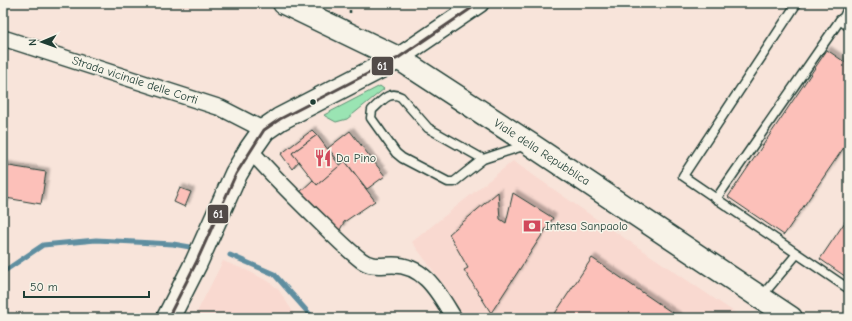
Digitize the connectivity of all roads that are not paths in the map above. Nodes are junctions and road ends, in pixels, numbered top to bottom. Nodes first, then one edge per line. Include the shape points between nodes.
1 (284, 3) edge
2 (479, 3) edge
3 (797, 3) edge
4 (849, 5) edge
5 (840, 20) junction
6 (849, 26) edge
7 (3, 38) edge
8 (398, 58) junction
9 (264, 130) junction
10 (530, 144) junction
11 (250, 150) junction
12 (483, 159) junction
13 (716, 199) junction
14 (796, 255) junction
15 (849, 289) edge
16 (760, 297) junction
17 (787, 317) edge
18 (168, 318) edge
19 (454, 318) edge

1 - 8 main road, Viale della Repubblica
2 - 8 street
3 - 13 lane via 683,176
4 - 5 lane
5 - 6 lane
5 - 13 lane
7 - 9 street, Strada vicinale delle Corti via 221,108
8 - 9 main road via 280,119
8 - 10 main road, Viale della Repubblica
9 - 11 main road
10 - 12 lane
10 - 16 main road, Viale della Repubblica
11 - 18 main road via 236,174
11 - 19 street via 280,183 358,258 371,265 399,265 418,272 428,280
12 - 12 lane via 428,128 396,94 390,94 372,110 371,118 396,153 448,182 454,182
13 - 14 lane
14 - 15 lane
14 - 16 lane
16 - 17 main road, Viale della Repubblica

